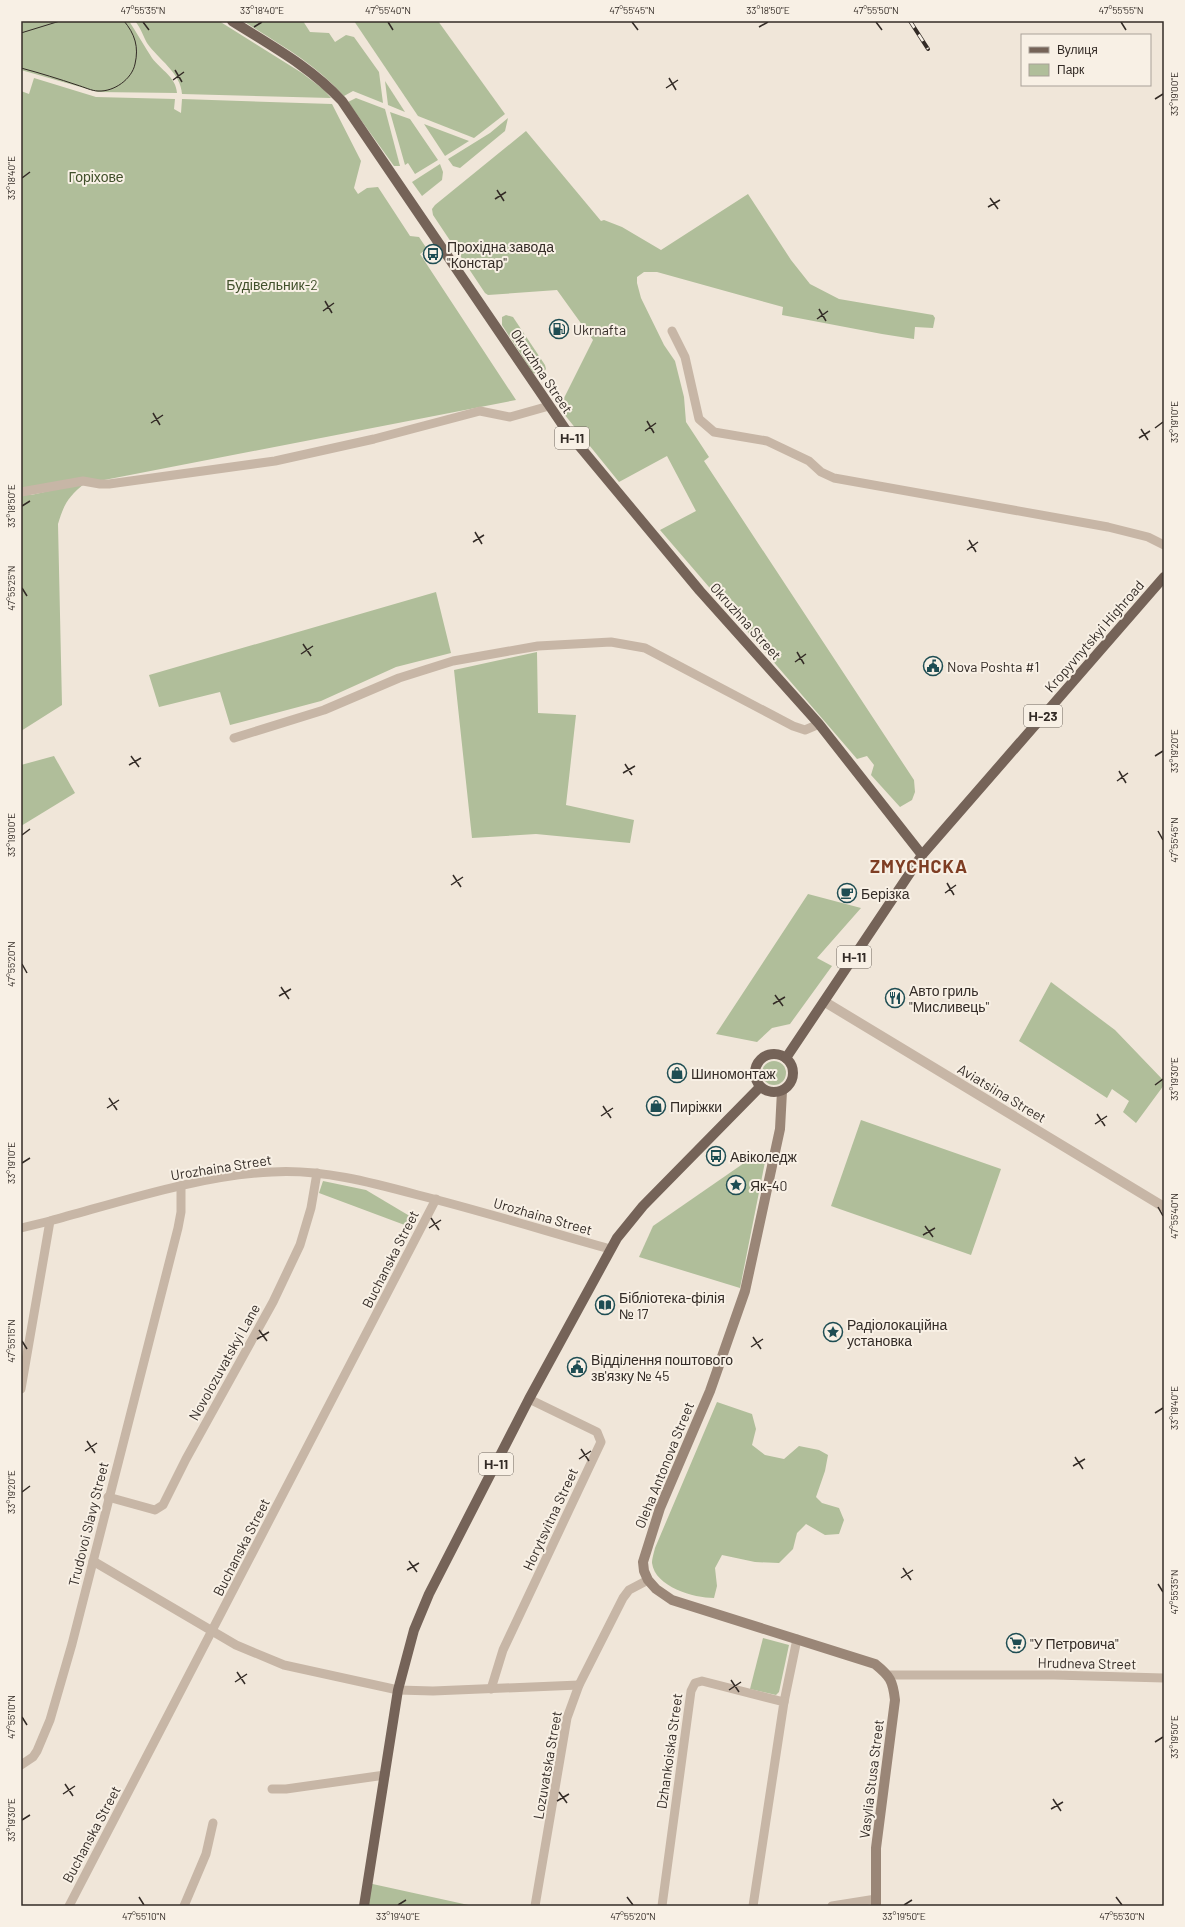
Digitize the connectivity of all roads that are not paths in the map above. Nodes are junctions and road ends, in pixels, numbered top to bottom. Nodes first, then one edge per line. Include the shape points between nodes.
1 (232, 21) edge
2 (672, 331) dead end
3 (549, 406) junction
4 (21, 492) edge
5 (1164, 545) edge
6 (1164, 577) edge
7 (819, 724) junction
8 (234, 738) dead end
9 (922, 855) junction
10 (825, 1002) junction
11 (786, 1058) junction
12 (760, 1086) junction
13 (782, 1092) junction
14 (317, 1173) junction
15 (181, 1186) junction
16 (436, 1200) junction
17 (1164, 1207) edge
18 (50, 1221) junction
19 (21, 1228) edge
20 (610, 1250) junction
21 (21, 1389) edge
22 (529, 1399) junction
23 (108, 1497) junction
24 (93, 1561) junction
25 (648, 1580) junction
26 (213, 1632) junction
27 (797, 1639) junction
28 (888, 1675) junction
29 (1164, 1678) edge
30 (579, 1685) junction
31 (491, 1689) junction
32 (398, 1690) junction
33 (784, 1702) junction
34 (21, 1765) edge
35 (385, 1775) junction
36 (272, 1789) dead end
37 (213, 1823) dead end
38 (876, 1902) edge
39 (69, 1906) edge
40 (184, 1906) edge
41 (364, 1906) edge
42 (536, 1906) edge
43 (662, 1906) edge
44 (753, 1906) edge
45 (832, 1906) edge

1 - 3 main road, Okruzhna Street / Н-11 via 306,68 327,84 342,101
2 - 5 street via 684,357 699,419 714,432 767,441 809,461 821,472 834,478 1108,527 1148,537
3 - 4 street via 510,417 480,411 374,439 275,461 109,484 83,481
3 - 7 main road, Okruzhna Street / Н-11 via 566,430 700,591
6 - 9 main road, Kropyvnytskyi Highroad / Н-23
7 - 8 street via 805,730 793,726 645,648 611,642 538,646 453,661 399,678 324,710
7 - 9 main road, Okruzhna Street / Н-11
9 - 10 main road, Kropyvnytskyi Highroad / Н-11
10 - 11 main road, Kropyvnytskyi Highroad / Н-11
10 - 17 street, Aviatsiina Street
11 - 12 main road via 777,1054 767,1055 759,1060 755,1069
11 - 13 main road via 792,1066 793,1076
12 - 13 main road via 769,1092
12 - 20 main road, Н-11 via 643,1206
13 - 25 main road, Oleha Antonova Street via 780,1128 746,1292 710,1390 660,1508 643,1562
14 - 15 street, Urozhaina Street via 271,1172
14 - 16 street, Urozhaina Street via 360,1180
14 - 23 street, Novolozuvatskyi Lane via 312,1208 300,1246 273,1302 186,1459 163,1506 155,1510
15 - 18 street, Urozhaina Street
15 - 23 street, Trudovoi Slavy Street via 178,1228
16 - 20 street, Urozhaina Street
16 - 26 street, Buchanska Street
18 - 19 street, Urozhaina Street
18 - 21 street
20 - 22 main road, Н-11
22 - 31 street, Horytsvitna Street via 597,1432 600,1442 504,1650
22 - 32 main road, Н-11 via 422,1610
23 - 24 street, Trudovoi Slavy Street
24 - 26 street
24 - 34 street, Trudovoi Slavy Street via 46,1734 33,1757
25 - 27 main road via 672,1600
25 - 30 street, Lozuvatska Street via 629,1590 623,1598
26 - 32 street via 236,1645 284,1665
26 - 39 street, Buchanska Street
27 - 28 main road via 874,1664
27 - 33 street
28 - 29 street, Hrudneva Street
28 - 38 main road, Vasylia Stusa Street via 895,1700 876,1848
30 - 31 street
30 - 42 street, Lozuvatska Street via 566,1724
31 - 32 street
32 - 35 main road, Н-11
33 - 43 street, Dzhankoiska Street via 702,1681 694,1683
33 - 44 street
35 - 36 street
35 - 41 main road, Н-11
37 - 40 street via 206,1854
38 - 45 street

